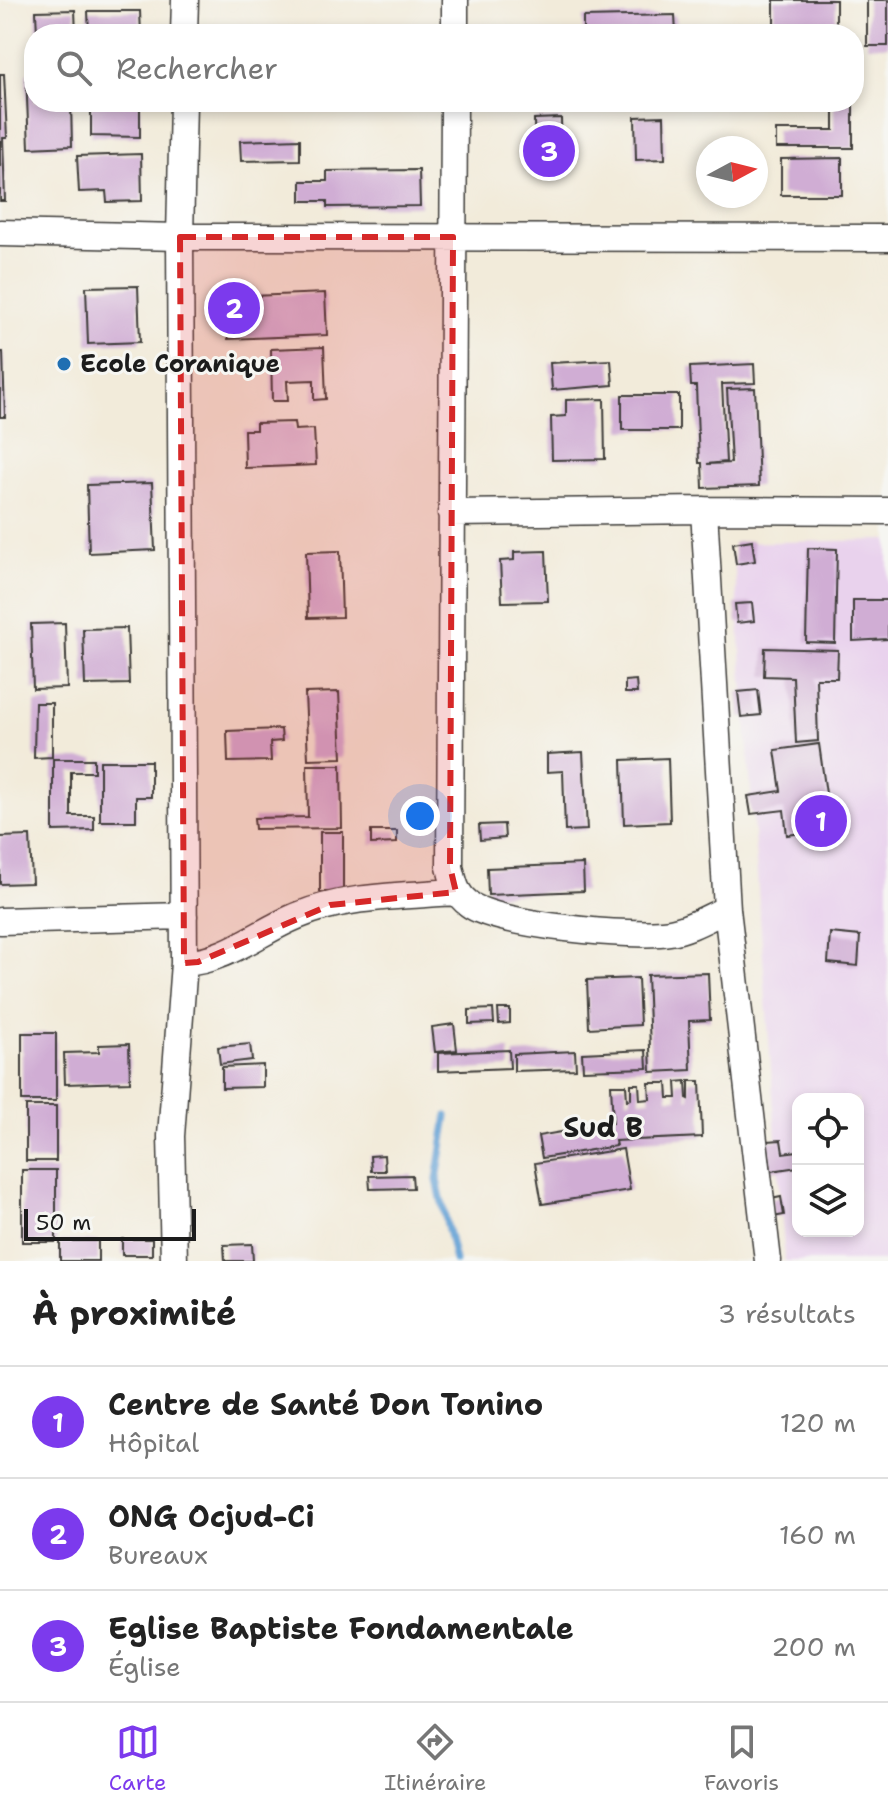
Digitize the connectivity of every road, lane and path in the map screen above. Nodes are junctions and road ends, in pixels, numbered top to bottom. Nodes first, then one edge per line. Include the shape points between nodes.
1 (185, 0) edge
2 (455, 0) edge
3 (184, 24) edge
4 (455, 24) edge
5 (183, 112) edge
6 (454, 112) edge
7 (0, 233) edge
8 (180, 237) junction
9 (453, 237) junction
10 (888, 238) edge
11 (704, 510) junction
12 (888, 511) edge
13 (451, 513) junction
14 (456, 892) junction
15 (727, 909) junction
16 (184, 916) junction
17 (0, 921) edge
18 (184, 963) junction
19 (174, 1261) edge
20 (768, 1261) edge

1 - 3 street
2 - 4 street
5 - 8 street
6 - 9 street
7 - 8 street
8 - 9 street
8 - 16 street
9 - 10 street
9 - 13 street
11 - 12 street
11 - 13 street
11 - 15 street
13 - 14 street via 450,867
14 - 15 street via 499,918 641,933 669,932
14 - 18 street via 330,905 296,916 213,960
15 - 20 street
16 - 17 street
16 - 18 street
18 - 19 street via 171,1136

